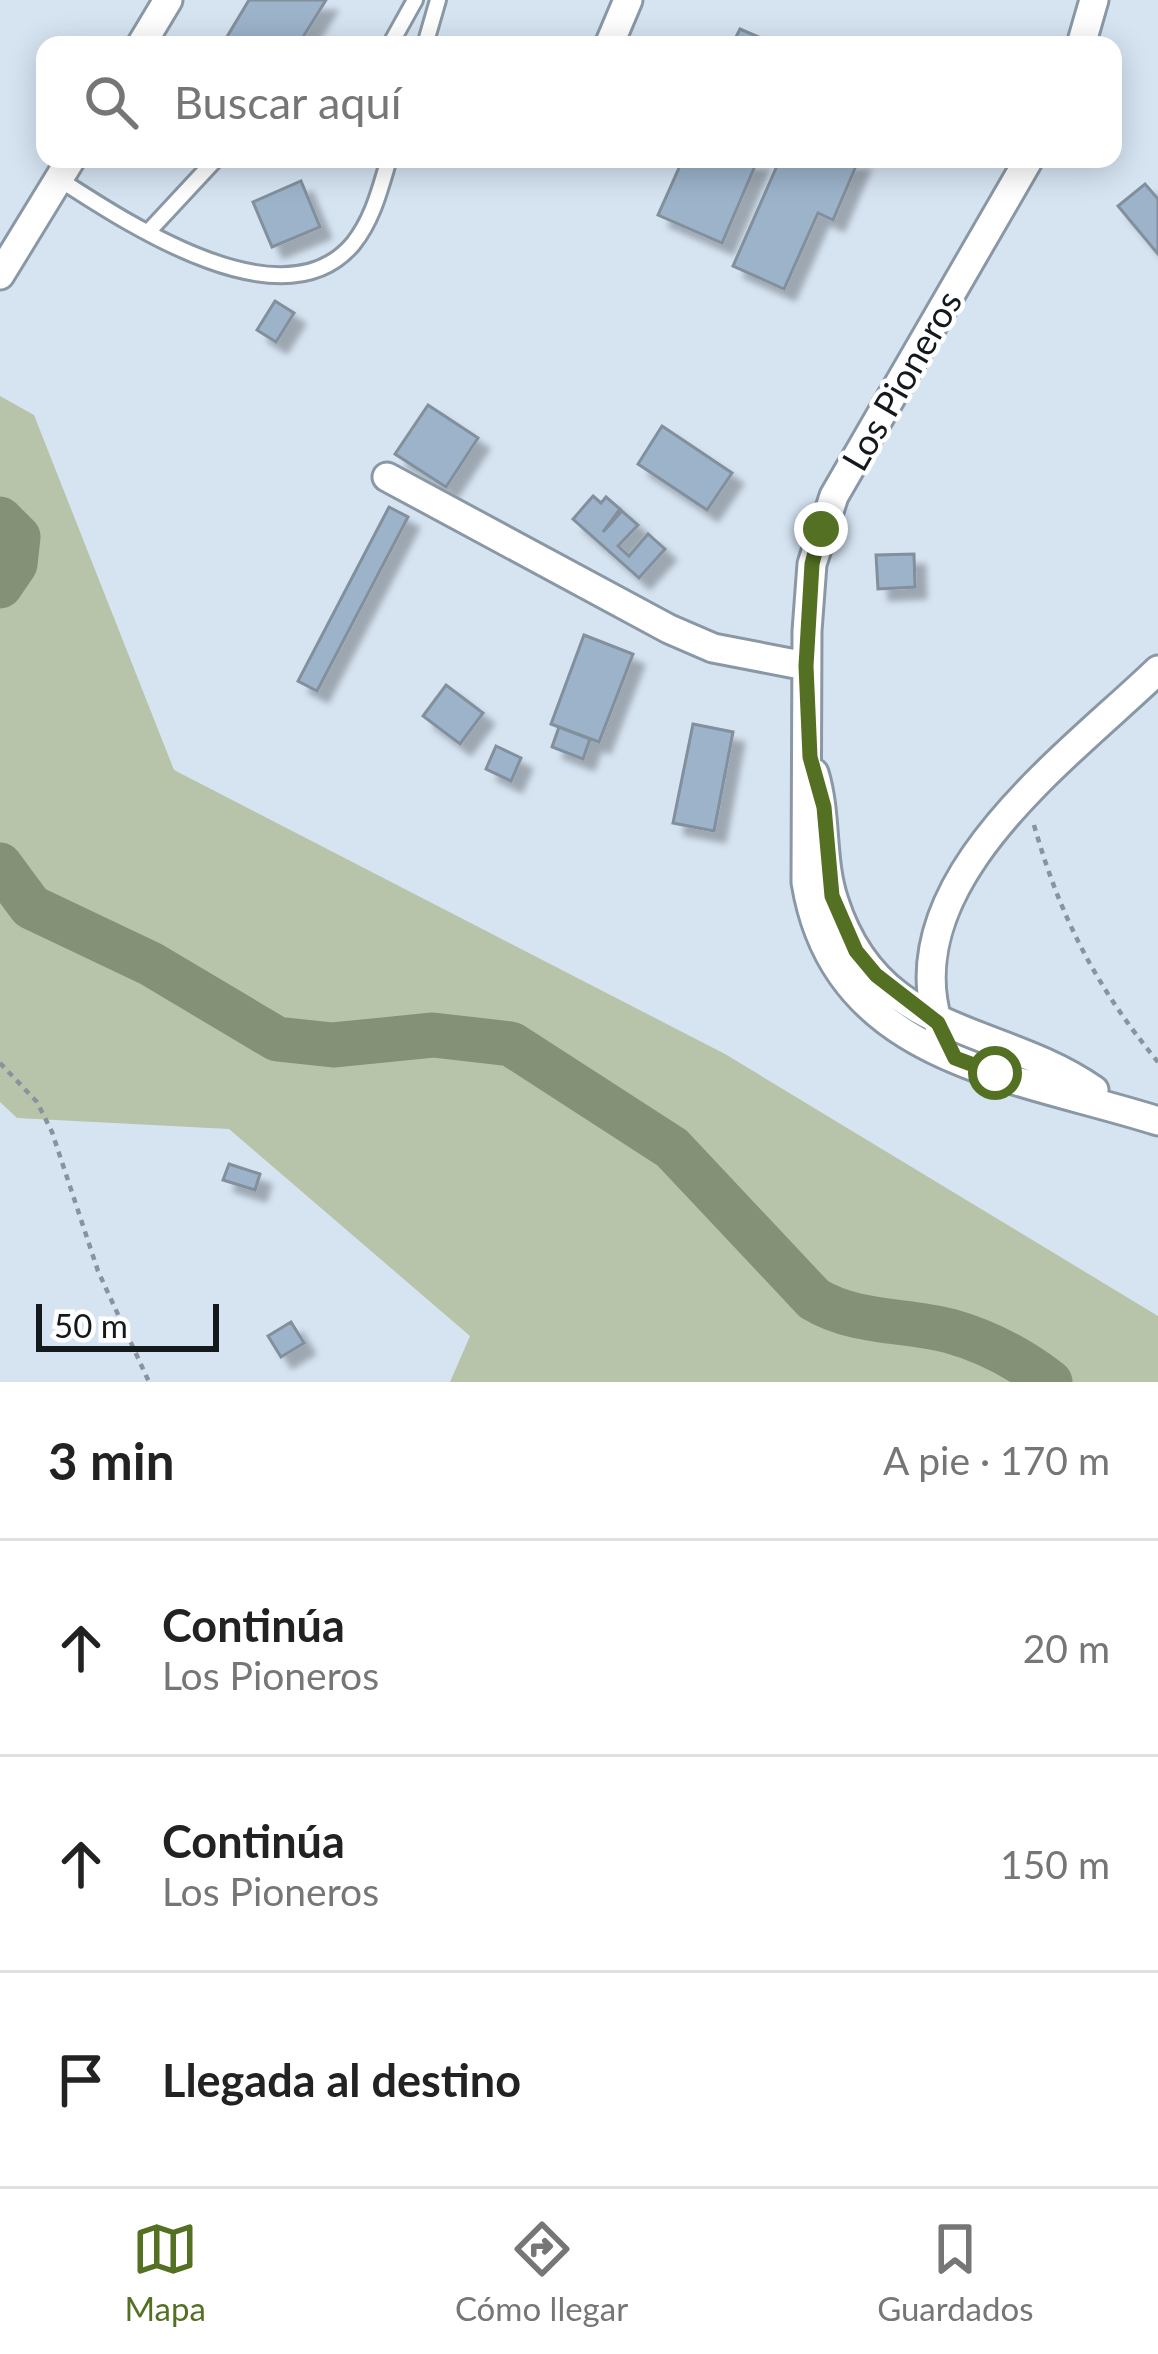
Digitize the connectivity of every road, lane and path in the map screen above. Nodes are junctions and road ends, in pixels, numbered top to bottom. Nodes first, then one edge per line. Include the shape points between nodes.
1 (168, 0) edge
2 (415, 0) edge
3 (438, 0) edge
4 (628, 0) edge
5 (1094, 0) edge
6 (146, 36) edge
7 (395, 36) edge
8 (427, 36) edge
9 (613, 36) edge
10 (1084, 36) edge
11 (208, 168) edge
12 (386, 168) edge
13 (1024, 168) edge
14 (65, 169) edge
15 (149, 231) junction
16 (0, 275) edge
17 (387, 477) dead end
18 (806, 666) junction
19 (1158, 670) edge
20 (810, 757) junction
21 (1027, 797) junction
22 (938, 1023) junction
23 (955, 1058) junction
24 (1158, 1061) edge
25 (0, 1063) edge
26 (1115, 1107) junction
27 (1158, 1121) edge
28 (149, 1382) edge

1 - 6 street
2 - 7 lane
3 - 8 lane
4 - 9 street
5 - 10 street
11 - 15 lane
12 - 15 lane via 361,232 310,274 236,271
13 - 18 street, Los Pioneros via 834,496 812,564
14 - 15 lane
14 - 16 street
17 - 18 street via 713,648
18 - 20 street, Los Pioneros
19 - 21 street
20 - 22 street, Los Pioneros via 843,926 876,975
20 - 23 street, Los Pioneros via 803,832 819,939 869,1010
21 - 22 street via 952,886 933,947
21 - 24 path via 1056,902 1089,965
22 - 23 street
22 - 26 street, Los Pioneros via 1090,1086
23 - 26 street, Los Pioneros
25 - 28 path via 37,1102 52,1132 104,1288
26 - 27 street, Los Pioneros

